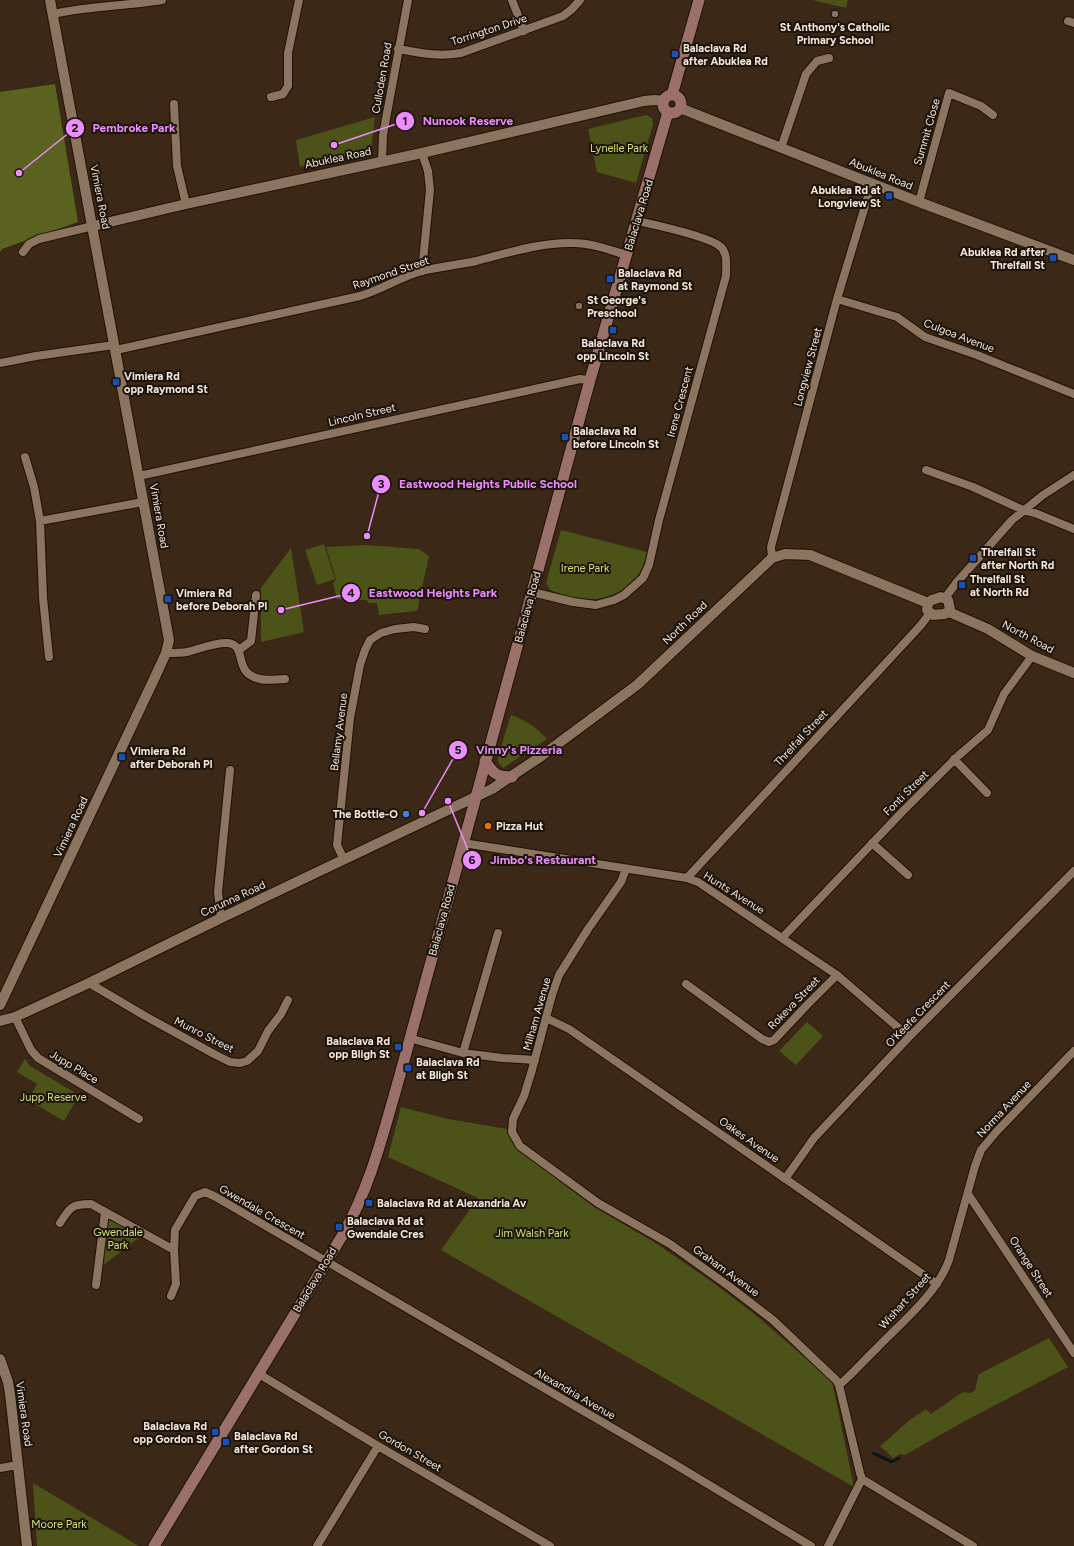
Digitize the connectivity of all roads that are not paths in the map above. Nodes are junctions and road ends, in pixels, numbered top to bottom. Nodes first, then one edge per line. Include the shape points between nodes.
1 (50, 0) edge
2 (162, 0) edge
3 (299, 0) edge
4 (408, 0) edge
5 (512, 0) edge
6 (580, 0) edge
7 (699, 0) edge
8 (53, 14) junction
9 (524, 31) junction
10 (398, 49) junction
11 (829, 58) dead end
12 (272, 97) dead end
13 (668, 98) junction
14 (174, 104) dead end
15 (680, 108) junction
16 (668, 112) junction
17 (993, 115) dead end
18 (781, 148) junction
19 (422, 152) junction
20 (382, 161) junction
21 (872, 183) junction
22 (919, 202) junction
23 (186, 204) junction
24 (637, 220) junction
25 (93, 226) junction
26 (23, 252) dead end
27 (626, 255) junction
28 (1074, 260) edge
29 (422, 271) junction
30 (837, 299) junction
31 (115, 348) junction
32 (0, 363) edge
33 (590, 380) junction
34 (1074, 394) edge
35 (25, 457) dead end
36 (926, 470) dead end
37 (1074, 474) edge
38 (139, 476) junction
39 (143, 502) junction
40 (1023, 510) junction
41 (40, 521) junction
42 (1074, 529) edge
43 (772, 558) junction
44 (532, 592) junction
45 (256, 595) dead end
46 (945, 598) junction
47 (929, 608) junction
48 (949, 612) junction
49 (424, 630) dead end
50 (239, 650) junction
51 (166, 653) junction
52 (1032, 656) junction
53 (49, 657) dead end
54 (1074, 673) edge
55 (285, 678) dead end
56 (954, 760) junction
57 (485, 761) junction
58 (230, 770) dead end
59 (512, 777) junction
60 (987, 793) dead end
61 (476, 798) junction
62 (872, 843) junction
63 (463, 844) junction
64 (344, 860) junction
65 (626, 870) junction
66 (1074, 871) edge
67 (908, 875) dead end
68 (687, 878) junction
69 (221, 918) junction
70 (498, 933) dead end
71 (783, 937) junction
72 (837, 975) junction
73 (89, 983) junction
74 (686, 984) dead end
75 (288, 1000) dead end
76 (0, 1005) edge
77 (15, 1018) junction
78 (546, 1018) junction
79 (0, 1021) edge
80 (909, 1037) junction
81 (409, 1038) junction
82 (1074, 1051) edge
83 (463, 1053) junction
84 (535, 1060) junction
85 (138, 1119) dead end
86 (512, 1132) joint
87 (785, 1179) junction
88 (968, 1194) junction
89 (105, 1212) junction
90 (60, 1223) dead end
91 (174, 1250) junction
92 (327, 1262) junction
93 (937, 1284) junction
94 (96, 1285) dead end
95 (172, 1296) dead end
96 (1074, 1353) edge
97 (0, 1359) edge
98 (259, 1374) junction
99 (839, 1385) junction
100 (378, 1446) junction
101 (18, 1465) junction
102 (0, 1468) edge
103 (862, 1479) junction
104 (27, 1546) edge
105 (154, 1546) edge
106 (317, 1546) edge
107 (550, 1546) edge
108 (811, 1546) edge
109 (828, 1546) edge
110 (973, 1546) edge

1 - 8 street, Vimiera Road
2 - 8 street via 76,9
3 - 12 street via 288,53 288,86 283,94
4 - 10 street, Culloden Road
5 - 9 street
6 - 9 street, Torrington Drive via 562,16
7 - 13 main road
8 - 25 street, Vimiera Road
9 - 10 street, Torrington Drive via 445,56
10 - 20 street, Culloden Road via 383,135
11 - 18 street via 817,61 806,74
13 - 15 main road via 680,99
13 - 16 main road via 664,107
13 - 19 street, Abuklea Road via 644,101
14 - 23 street via 177,166
15 - 16 main road via 676,112
15 - 18 street, Abuklea Road
16 - 24 main road, Balaclava Road
17 - 22 street, Summit Close via 981,106 949,93
18 - 21 street, Abuklea Road
19 - 20 street, Abuklea Road
19 - 29 street via 430,190
20 - 23 street, Abuklea Road
21 - 22 street, Abuklea Road
21 - 30 street, Longview Street
22 - 28 street, Abuklea Road
23 - 25 street, Abuklea Road
24 - 27 main road, Balaclava Road
24 - 44 street, Irene Crescent via 707,239 721,247 727,259 726,276 649,565 643,578 624,595 596,605
25 - 26 street, Abuklea Road via 39,239 29,244
25 - 31 street, Vimiera Road
27 - 29 street, Raymond Street via 582,243 557,243
27 - 33 main road, Balaclava Road
29 - 31 street, Raymond Street via 360,296
30 - 34 street, Culgoa Avenue via 897,317 925,337
30 - 43 street, Longview Street via 771,547
31 - 32 street, Raymond Street via 36,356
31 - 38 street, Vimiera Road
33 - 38 street, Lincoln Street via 580,379
33 - 44 main road, Balaclava Road
35 - 41 street
36 - 40 street via 973,487
37 - 40 street
38 - 39 street, Vimiera Road
39 - 41 street
39 - 51 street, Vimiera Road via 167,622 169,640
40 - 42 street
40 - 46 street
41 - 53 street via 43,598
43 - 47 street via 785,554 810,555
43 - 59 street, North Road via 638,685
44 - 57 main road, Balaclava Road
45 - 50 street via 251,641
46 - 47 street via 932,600
46 - 48 street via 949,603
47 - 48 street via 937,615
47 - 68 street, Threlfall Street via 921,625
48 - 52 street, North Road via 988,629
49 - 64 street, Bellamy Avenue via 414,627 381,633 370,640 365,650 350,718 337,845
50 - 51 street via 234,644 226,642 188,652
50 - 55 street via 247,674 261,679
51 - 76 street, Vimiera Road
52 - 54 street, North Road
52 - 56 street, Fonti Street via 1004,694 988,730
56 - 60 street
56 - 62 street, Fonti Street
57 - 59 main road via 495,774
57 - 61 main road, Balaclava Road
58 - 69 street via 218,892
59 - 61 street, North Road
61 - 63 main road, Balaclava Road
61 - 64 street, Corunna Road
62 - 67 street
62 - 71 street, Fonti Street
63 - 65 street, Hunts Avenue
63 - 81 main road, Balaclava Road
64 - 69 street, Corunna Road
65 - 68 street, Hunts Avenue
65 - 78 street, Milham Avenue via 621,882 559,975
66 - 80 street, O'Keefe Crescent
68 - 71 street, Hunts Avenue via 698,882
69 - 73 street, Corunna Road
70 - 83 street
71 - 72 street, Hunts Avenue
72 - 74 street, Rokeva Street via 774,1040 769,1042
72 - 80 street, Hunts Avenue
73 - 75 street, Munro Street via 214,1054 230,1062 240,1063 247,1061 258,1051
73 - 77 street, Corunna Road
77 - 79 street, Corunna Road
77 - 85 street, Jupp Place via 31,1050 38,1058
78 - 84 street, Milham Avenue
78 - 87 street, Oakes Avenue via 569,1029
80 - 87 street, O'Keefe Crescent via 814,1138
81 - 83 street
81 - 92 main road, Balaclava Road via 370,1174 355,1212
82 - 88 street, Norma Avenue via 997,1130 981,1150
83 - 84 street
84 - 86 street, Milham Avenue via 524,1096 513,1119
86 - 99 street, Graham Avenue via 520,1146 598,1203 670,1244 773,1320
87 - 93 street, Oakes Avenue
88 - 93 street, Wishart Street via 945,1272
88 - 96 street, Orange Street
89 - 90 street via 92,1204 77,1204 68,1211
89 - 91 street
89 - 94 street
91 - 92 street, Gwendale Crescent via 175,1230 195,1196 205,1192
91 - 95 street, Gwendale Crescent via 176,1284
92 - 98 main road, Balaclava Road
92 - 108 street, Alexandria Avenue
93 - 99 street, Wishart Street
97 - 101 street, Vimiera Road via 8,1382
98 - 100 street, Gordon Street
98 - 105 main road, Balaclava Road
99 - 103 street, Graham Avenue
100 - 106 street
100 - 107 street, Gordon Street
101 - 102 street
101 - 104 street, Vimiera Road
103 - 109 street
103 - 110 street

